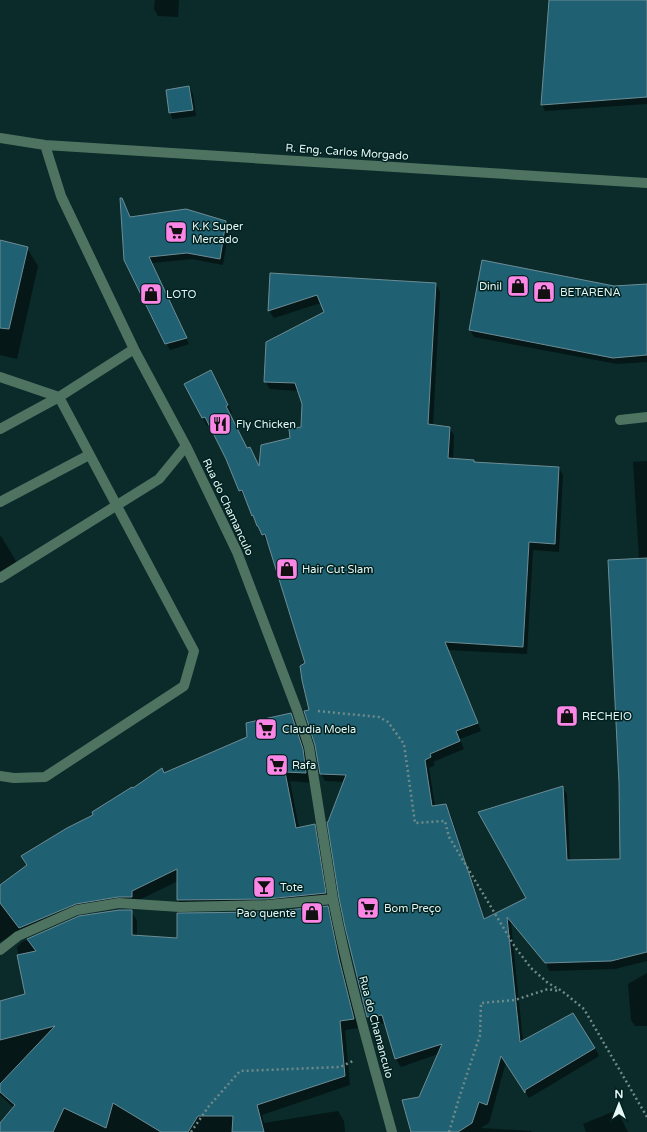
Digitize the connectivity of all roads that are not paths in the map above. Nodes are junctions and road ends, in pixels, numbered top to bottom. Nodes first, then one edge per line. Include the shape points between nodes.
1 (0, 138) edge
2 (45, 145) junction
3 (647, 183) edge
4 (134, 349) junction
5 (0, 377) edge
6 (59, 397) junction
7 (647, 417) edge
8 (620, 420) dead end
9 (0, 429) edge
10 (186, 446) junction
11 (89, 455) junction
12 (0, 502) edge
13 (117, 506) junction
14 (0, 578) edge
15 (0, 776) edge
16 (333, 900) junction
17 (0, 950) edge
18 (392, 1132) edge

1 - 2 street, R. Eng. Carlos Morgado
2 - 3 street, R. Eng. Carlos Morgado
2 - 4 street, Rua do Chamanculo via 61,196
4 - 6 street
4 - 10 street, Rua do Chamanculo
5 - 6 street
6 - 9 street
6 - 11 street
7 - 8 street
10 - 13 street via 159,479
10 - 16 street, Rua do Chamanculo via 237,552 309,747
11 - 12 street
11 - 13 street
13 - 14 street
13 - 15 street via 194,651 184,686 45,777
16 - 17 street via 268,905 180,907 119,903 77,910 18,936
16 - 18 street, Rua do Chamanculo via 338,928

